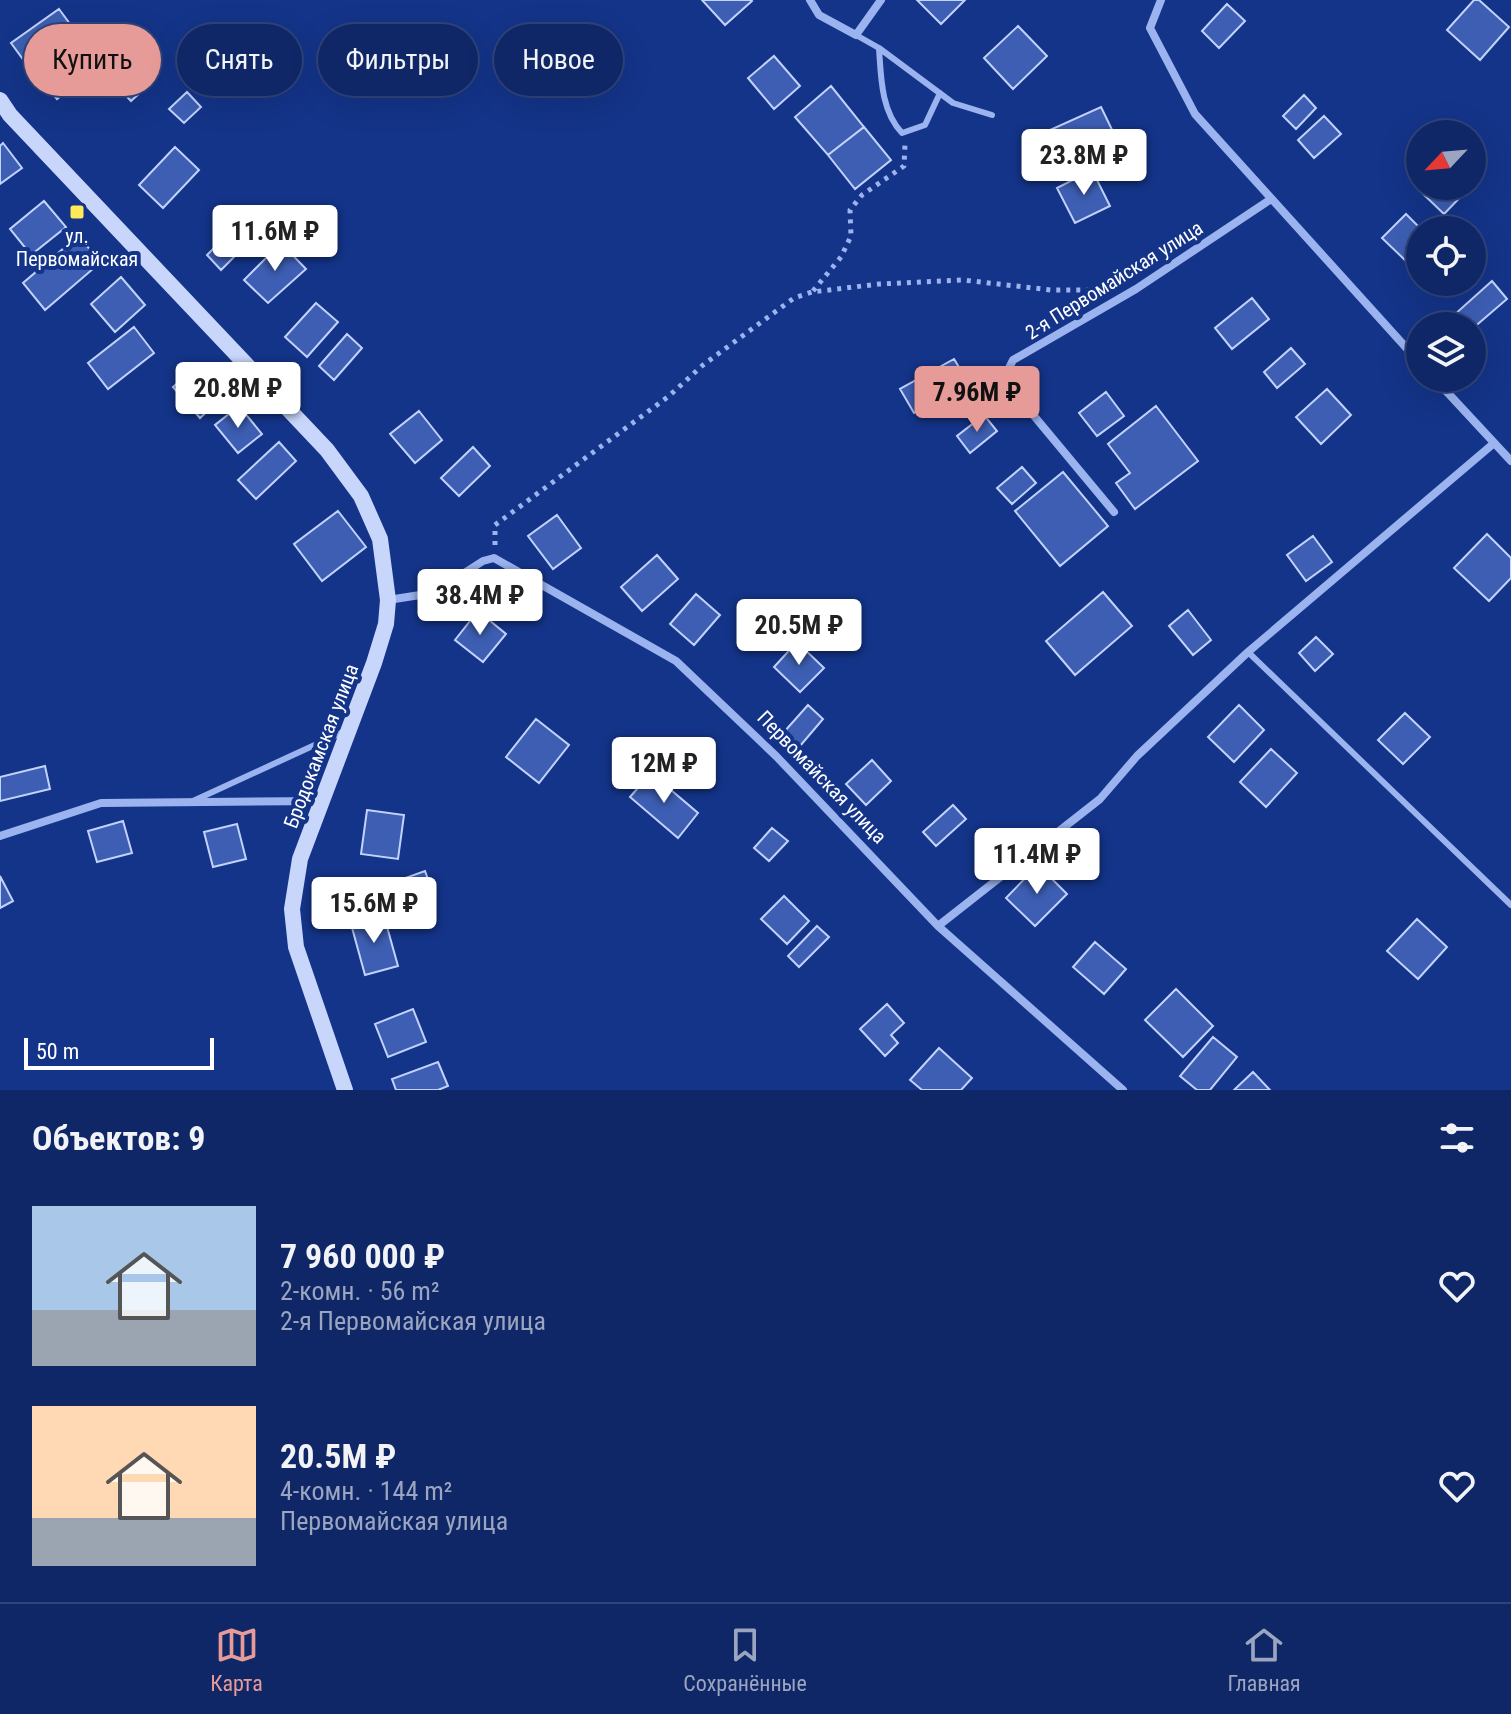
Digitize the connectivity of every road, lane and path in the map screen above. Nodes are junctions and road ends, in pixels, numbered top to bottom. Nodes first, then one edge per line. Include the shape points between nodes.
1 (810, 0) edge
2 (881, 0) edge
3 (1161, 0) edge
4 (856, 35) junction
5 (879, 48) junction
6 (940, 93) junction
7 (0, 100) edge
8 (992, 115) dead end
9 (902, 133) junction
10 (1271, 199) junction
11 (1136, 289) junction
12 (812, 292) junction
13 (1406, 348) edge
14 (1447, 392) edge
15 (1493, 444) junction
16 (1511, 461) edge
17 (1114, 512) dead end
18 (494, 558) junction
19 (388, 600) junction
20 (1248, 652) junction
21 (349, 729) junction
22 (322, 801) junction
23 (190, 803) junction
24 (0, 836) edge
25 (1511, 905) edge
26 (938, 926) junction
27 (345, 1090) edge
28 (1123, 1090) edge

1 - 4 street via 819,15
2 - 4 street
3 - 10 street via 1150,28 1195,114
4 - 5 lane
5 - 6 lane
5 - 9 lane via 882,90
6 - 8 lane via 953,103
6 - 9 lane via 925,125
7 - 19 street via 327,450 361,496 380,539
9 - 12 path via 904,166 862,195 850,210 851,236
10 - 11 street, 2-я Первомайская улица
10 - 13 street
11 - 12 path via 1051,290 963,280
11 - 17 street, 2-я Первомайская улица via 1013,360 1006,374 1010,387
12 - 18 path via 794,298 495,525
14 - 15 street
15 - 16 street
15 - 20 street
18 - 19 street via 433,593
18 - 26 street, Первомайская улица via 676,661 776,756
19 - 21 street, Бродокамская улица via 386,624
20 - 25 lane
20 - 26 street via 1137,756 1100,799
21 - 22 street, Бродокамская улица
21 - 23 lane
22 - 23 street
22 - 27 street, Бродокамская улица via 300,859 292,909 296,947
23 - 24 street via 101,803
26 - 28 street, Первомайская улица

